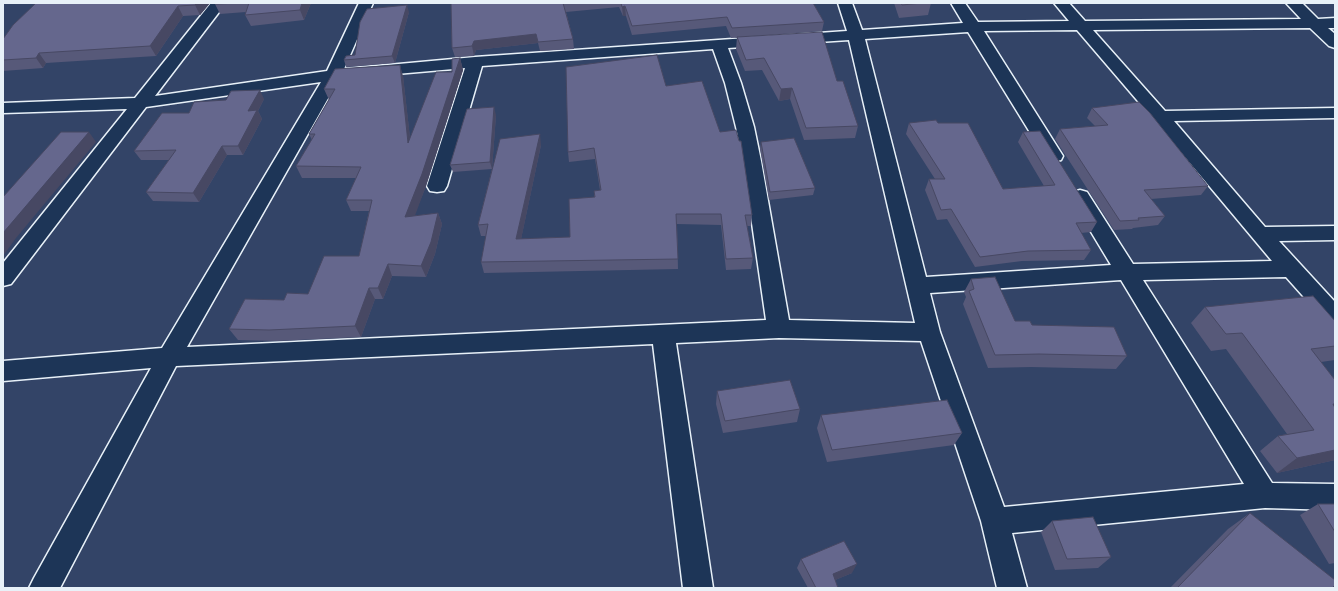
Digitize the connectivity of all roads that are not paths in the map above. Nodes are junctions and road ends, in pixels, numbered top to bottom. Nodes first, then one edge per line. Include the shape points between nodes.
1 (219, 3) edge
2 (366, 3) edge
3 (845, 3) edge
4 (958, 3) edge
5 (1061, 3) edge
6 (1293, 3) edge
7 (1313, 22) junction
8 (1335, 23) edge
9 (1081, 26) junction
10 (973, 27) junction
11 (856, 35) junction
12 (1335, 43) edge
13 (719, 44) junction
14 (475, 62) junction
15 (333, 75) junction
16 (140, 103) junction
17 (3, 108) edge
18 (1335, 113) edge
19 (1160, 116) junction
20 (437, 186) dead end
21 (1260, 234) junction
22 (1335, 234) edge
23 (1292, 269) junction
24 (1128, 272) junction
25 (3, 278) edge
26 (918, 286) junction
27 (1335, 317) edge
28 (779, 329) junction
29 (929, 332) junction
30 (662, 335) junction
31 (169, 357) junction
32 (3, 371) edge
33 (1265, 495) junction
34 (1335, 497) edge
35 (995, 521) junction
36 (44, 588) edge
37 (698, 588) edge
38 (1012, 588) edge

1 - 16 street
2 - 15 street
3 - 11 street
4 - 10 street
5 - 9 street
6 - 7 street
7 - 8 street
7 - 9 street
7 - 12 street
9 - 10 street
9 - 19 street
10 - 11 street
10 - 24 street
11 - 13 street
11 - 26 street
13 - 14 street
13 - 28 street via 745,127
14 - 15 street
14 - 20 street
15 - 16 street
15 - 31 street
16 - 17 street
16 - 25 street
18 - 19 street
19 - 21 street
21 - 22 street
21 - 23 street
23 - 24 street
23 - 27 street
24 - 26 street
24 - 33 street
26 - 29 street
28 - 29 street
28 - 30 street
29 - 35 street
30 - 31 street
30 - 37 street
31 - 32 street
31 - 36 street
33 - 34 street
33 - 35 street
35 - 38 street

